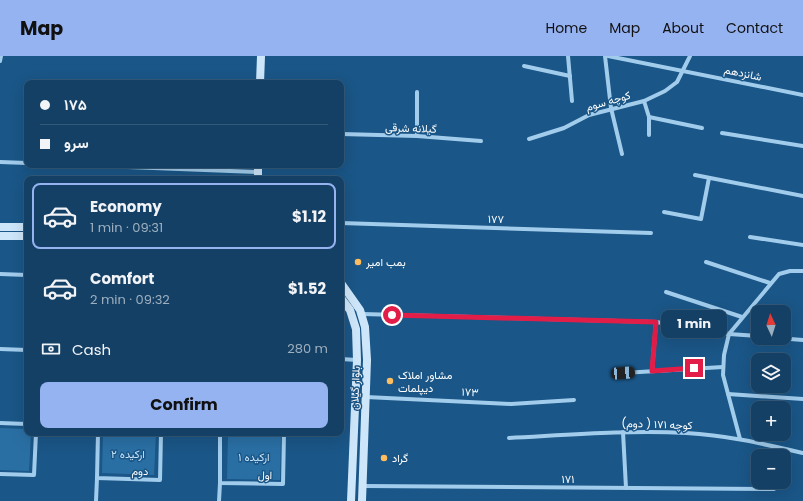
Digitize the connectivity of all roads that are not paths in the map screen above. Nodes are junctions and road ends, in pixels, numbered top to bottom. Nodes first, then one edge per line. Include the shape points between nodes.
1 (261, 56) edge
2 (568, 56) edge
3 (606, 56) edge
4 (690, 56) edge
5 (524, 66) dead end
6 (683, 71) junction
7 (570, 76) junction
8 (260, 80) edge
9 (417, 92) dead end
10 (803, 95) edge
11 (572, 101) dead end
12 (644, 101) junction
13 (612, 108) junction
14 (649, 117) junction
15 (702, 128) dead end
16 (722, 133) dead end
17 (344, 134) edge
18 (649, 135) dead end
19 (417, 136) junction
20 (530, 139) dead end
21 (481, 140) dead end
22 (803, 146) edge
23 (622, 154) dead end
24 (0, 162) edge
25 (24, 163) edge
26 (154, 168) edge
27 (258, 172) edge
28 (695, 175) dead end
29 (709, 178) junction
30 (803, 196) edge
31 (664, 212) dead end
32 (344, 223) edge
33 (0, 227) edge
34 (24, 227) edge
35 (651, 234) dead end
36 (0, 236) edge
37 (24, 236) edge
38 (750, 237) dead end
39 (803, 245) edge
40 (706, 262) dead end
41 (803, 272) edge
42 (0, 274) edge
43 (24, 275) edge
44 (770, 283) junction
45 (344, 288) edge
46 (666, 292) dead end
47 (344, 302) edge
48 (361, 314) junction
49 (742, 317) junction
50 (656, 322) junction
51 (729, 334) junction
52 (751, 336) edge
53 (791, 339) edge
54 (803, 340) edge
55 (0, 349) edge
56 (24, 350) edge
57 (344, 359) edge
58 (357, 360) junction
59 (723, 367) junction
60 (652, 371) junction
61 (623, 373) dead end
62 (728, 394) junction
63 (366, 397) junction
64 (803, 399) edge
65 (574, 400) dead end
66 (0, 423) edge
67 (24, 424) edge
68 (623, 432) junction
69 (36, 436) edge
70 (98, 436) edge
71 (161, 436) edge
72 (220, 436) edge
73 (284, 436) edge
74 (509, 438) dead end
75 (740, 439) junction
76 (803, 453) edge
77 (0, 474) edge
78 (97, 478) junction
79 (220, 483) junction
80 (363, 486) junction
81 (626, 488) junction
82 (751, 489) edge
83 (96, 501) edge
84 (219, 501) edge
85 (351, 501) edge
86 (362, 501) edge

1 - 8 main road
2 - 7 street
3 - 6 street, شانزدهم
3 - 13 street
4 - 6 street
5 - 7 street
6 - 10 street, شانزدهم
6 - 12 street, کوچه سوم via 677,82
7 - 11 street
9 - 19 street
12 - 13 street, کوچه سوم
12 - 14 street
13 - 20 street, کوچه سوم
13 - 23 street
14 - 15 street
14 - 18 street
16 - 22 street
17 - 19 street, گیلانه شرقی
19 - 21 street, گیلانه شرقی
24 - 25 street
26 - 27 street
28 - 29 street
29 - 30 street
29 - 31 street via 701,219
32 - 35 street, ۱۷۷
33 - 34 main road
36 - 37 main road
38 - 39 street
40 - 44 street
41 - 44 street via 790,270 779,274
42 - 43 street
44 - 49 street
45 - 48 main road, بلوار گیلان
46 - 49 street
47 - 58 main road, بلوار گیلان via 350,310 356,328
48 - 50 street
48 - 63 main road, بلوار گیلان via 365,327 367,360
49 - 51 street
50 - 51 street
50 - 60 street
51 - 52 street
51 - 59 street
53 - 54 street
55 - 56 street
57 - 58 street
58 - 85 main road, بلوار گیلان
59 - 60 street
59 - 62 street
60 - 61 street
62 - 64 street
62 - 75 street
63 - 65 street, ۱۷۳ via 511,404
63 - 80 main road, بلوار گیلان
66 - 67 street
68 - 74 street, کوچه ۱۷۱ ( دوم)
68 - 75 street, کوچه ۱۷۱ ( دوم) via 686,433
68 - 81 street
69 - 77 street via 34,475
70 - 78 street
71 - 78 street, دوم via 160,480
72 - 79 street
73 - 79 street, اول via 283,484
75 - 76 street, کوچه ۱۷۱ ( دوم)
78 - 83 street
79 - 84 street
80 - 81 street, ۱۷۱
80 - 86 main road, بلوار گیلان
81 - 82 street, ۱۷۱

